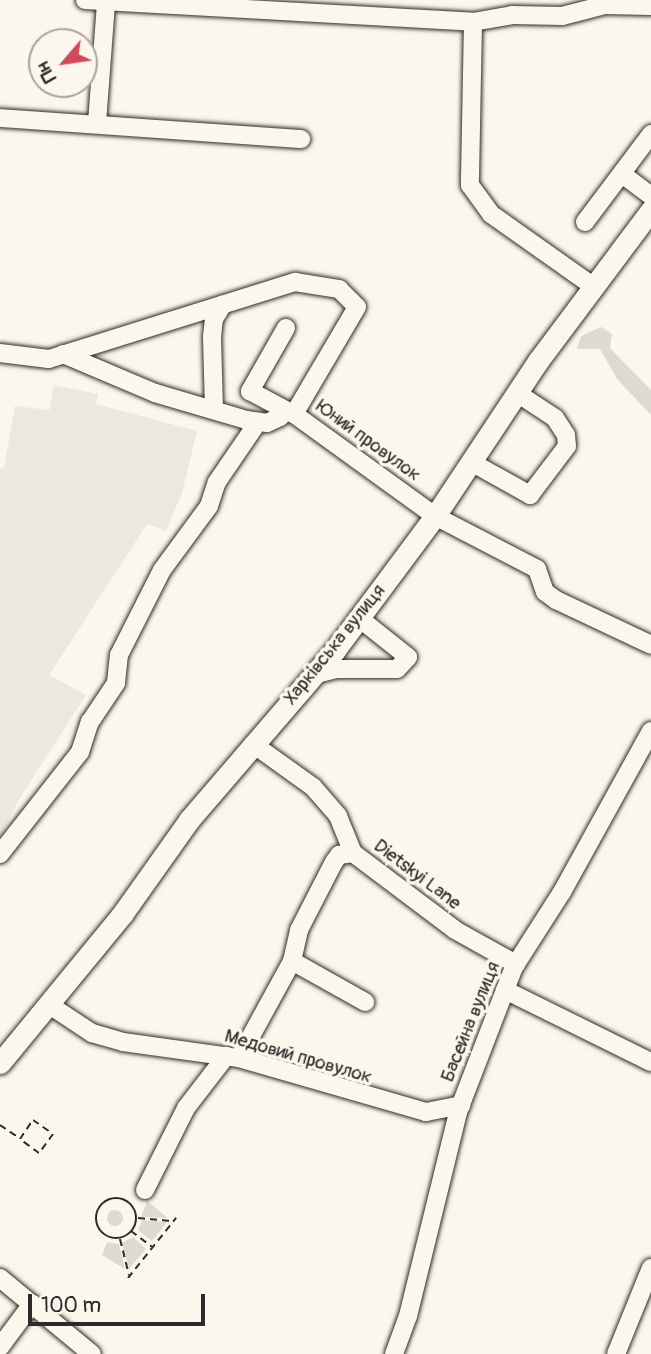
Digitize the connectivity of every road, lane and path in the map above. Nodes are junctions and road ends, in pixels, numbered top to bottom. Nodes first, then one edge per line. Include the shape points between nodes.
1 (85, 0) edge
2 (106, 2) junction
3 (605, 3) edge
4 (272, 5) edge
5 (651, 6) edge
6 (513, 8) edge
7 (473, 22) junction
8 (0, 118) edge
9 (97, 123) junction
10 (651, 134) edge
11 (301, 139) dead end
12 (622, 174) junction
13 (651, 196) edge
14 (651, 211) edge
15 (585, 222) dead end
16 (594, 287) junction
17 (223, 304) junction
18 (286, 328) dead end
19 (0, 353) edge
20 (63, 354) junction
21 (517, 393) junction
22 (214, 409) junction
23 (288, 412) junction
24 (258, 422) junction
25 (471, 462) junction
26 (435, 516) junction
27 (359, 618) junction
28 (651, 645) edge
29 (316, 674) junction
30 (651, 731) edge
31 (253, 744) junction
32 (353, 853) junction
33 (0, 854) edge
34 (292, 961) junction
35 (516, 964) junction
36 (505, 990) junction
37 (365, 1002) dead end
38 (48, 1004) junction
39 (232, 1057) junction
40 (651, 1062) edge
41 (0, 1063) edge
42 (461, 1105) junction
43 (0, 1125) edge
44 (19, 1139) junction
45 (145, 1190) dead end
46 (137, 1218) junction
47 (131, 1231) junction
48 (119, 1238) junction
49 (152, 1248) junction
50 (651, 1268) edge
51 (0, 1278) edge
52 (32, 1304) junction
53 (0, 1347) edge
54 (92, 1354) edge
55 (394, 1354) edge
56 (616, 1354) edge

1 - 2 street
2 - 4 street
2 - 9 street
3 - 5 street
3 - 6 street via 562,16
4 - 7 street
6 - 7 street
7 - 16 street via 470,185 491,214
8 - 9 street
9 - 11 street
10 - 12 street
12 - 13 street
12 - 15 street
14 - 16 main road, Харківська вулиця
16 - 21 main road, Харківська вулиця
17 - 20 street
17 - 22 street via 214,319 212,337
17 - 23 street, Юний провулок via 272,287 314,282 351,298 357,307
18 - 23 street via 250,391
19 - 20 street via 49,359
20 - 22 street via 155,393
21 - 25 main road, Харківська вулиця
21 - 25 street via 555,418 567,446 530,495
22 - 24 street
23 - 24 street
23 - 26 street, Юний провулок
24 - 33 street via 217,482 209,506 162,570 119,655 116,683 90,722 80,752
25 - 26 main road, Харківська вулиця
26 - 27 main road, Харківська вулиця
26 - 28 street, Юний провулок via 537,569 545,592 556,600
27 - 29 main road, Харківська вулиця
27 - 29 street via 408,657 397,669 335,669
29 - 31 main road, Харківська вулиця
30 - 35 street, Басейна вулиця via 562,892
31 - 32 street, Dietskyi Lane via 313,787 338,816
31 - 38 main road, Харківська вулиця
32 - 34 street via 340,855 334,862 299,930
32 - 35 street, Dietskyi Lane via 455,930
34 - 37 street
34 - 39 street
35 - 36 street, Басейна вулиця
36 - 40 street
36 - 42 street, Басейна вулиця
38 - 39 street, Медовий провулок via 92,1033 123,1042
38 - 41 main road, Харківська вулиця
39 - 42 street, Медовий провулок via 426,1112
39 - 45 street via 186,1108
42 - 55 street, Басейна вулиця via 408,1317
43 - 44 path
44 - 44 path via 39,1153 53,1134 33,1120
46 - 47 path
46 - 48 path via 132,1205 123,1199 103,1203 95,1224 102,1233
46 - 49 path via 175,1220
47 - 48 path
47 - 49 path
48 - 49 path via 128,1277
50 - 56 street
51 - 52 street
52 - 53 street
52 - 54 street

